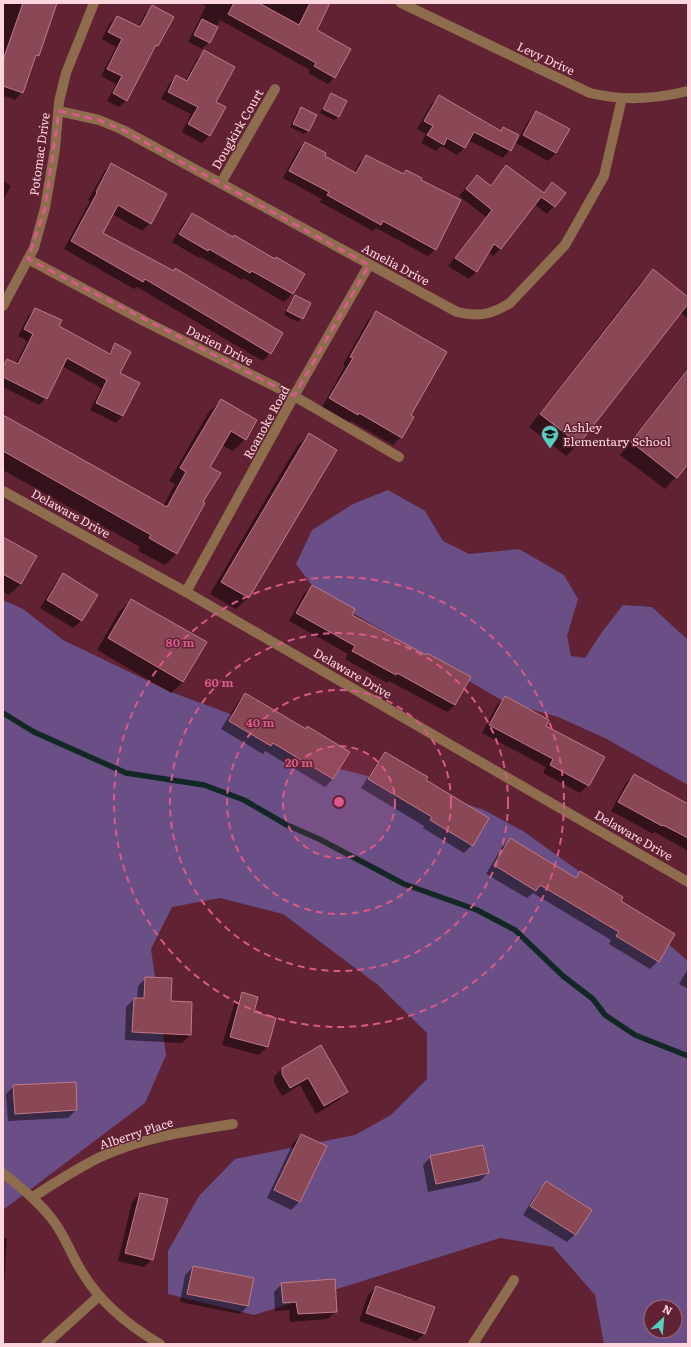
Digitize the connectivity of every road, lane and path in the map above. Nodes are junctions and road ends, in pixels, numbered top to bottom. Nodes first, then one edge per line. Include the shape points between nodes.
1 (94, 3) edge
2 (401, 3) edge
3 (275, 88) dead end
4 (688, 91) edge
5 (622, 98) junction
6 (58, 111) junction
7 (221, 183) junction
8 (28, 259) junction
9 (369, 265) junction
10 (3, 306) edge
11 (294, 396) junction
12 (399, 457) dead end
13 (3, 491) edge
14 (186, 592) junction
15 (688, 882) edge
16 (233, 1124) dead end
17 (3, 1173) edge
18 (33, 1198) junction
19 (514, 1280) dead end
20 (99, 1296) junction
21 (46, 1344) edge
22 (160, 1344) edge
23 (473, 1344) edge

1 - 6 street, Potomac Drive via 66,73
2 - 5 street, Levy Drive via 590,93
3 - 7 street, Dougkirk Court
4 - 5 street, Levy Drive via 661,96
5 - 9 street, Amelia Drive via 604,176 565,245 510,303 486,314 469,315 457,312
6 - 7 street, Amelia Drive via 99,120 123,130
6 - 8 street, Potomac Drive via 55,149 45,208 34,248
7 - 9 street, Amelia Drive
8 - 10 street, Potomac Drive
8 - 11 street, Darien Drive
9 - 11 street, Roanoke Road
11 - 12 street, Darien Drive
11 - 14 street, Roanoke Road
13 - 14 street, Delaware Drive
14 - 15 street, Delaware Drive
16 - 18 street, Alberry Place via 139,1142 65,1175
17 - 18 street
18 - 20 street via 52,1220
19 - 23 street
20 - 21 street
20 - 22 street via 122,1319

